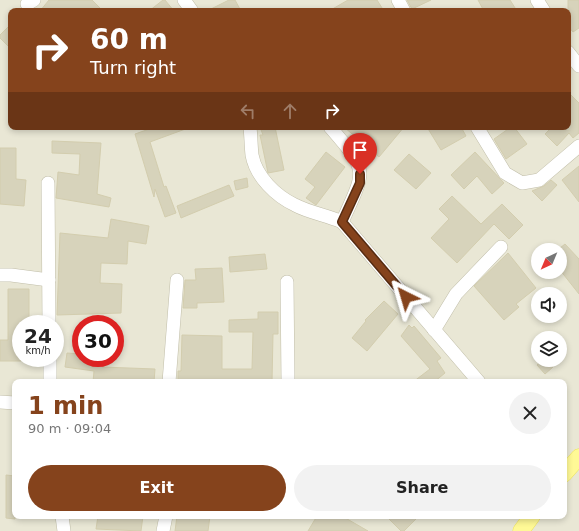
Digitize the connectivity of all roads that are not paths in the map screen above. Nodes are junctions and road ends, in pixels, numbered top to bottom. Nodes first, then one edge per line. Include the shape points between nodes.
1 (571, 56) edge
2 (579, 66) edge
3 (250, 130) edge
4 (333, 130) edge
5 (479, 130) edge
6 (579, 146) edge
7 (48, 184) dead end
8 (342, 222) junction
9 (501, 247) dead end
10 (0, 276) edge
11 (50, 280) junction
12 (177, 280) dead end
13 (287, 282) dead end
14 (49, 315) edge
15 (434, 330) junction
16 (50, 367) edge
17 (50, 379) edge
18 (169, 379) edge
19 (288, 379) edge
20 (476, 379) edge
21 (0, 402) edge
22 (12, 403) edge
23 (579, 457) edge
24 (567, 471) edge
25 (62, 519) edge
26 (165, 519) edge
27 (530, 519) edge
28 (64, 531) edge
29 (163, 531) edge
30 (521, 531) edge

1 - 2 street
3 - 8 street via 252,156 262,177 276,194 296,206
4 - 8 street via 360,166 360,183
5 - 6 street via 505,172 522,183 539,180
7 - 11 street
8 - 15 street
9 - 15 street via 456,294
10 - 11 street via 11,274
11 - 14 street
12 - 18 street
13 - 19 street
15 - 20 street
16 - 17 street
21 - 22 street
23 - 24 main road
25 - 28 street
26 - 29 street
27 - 30 main road

